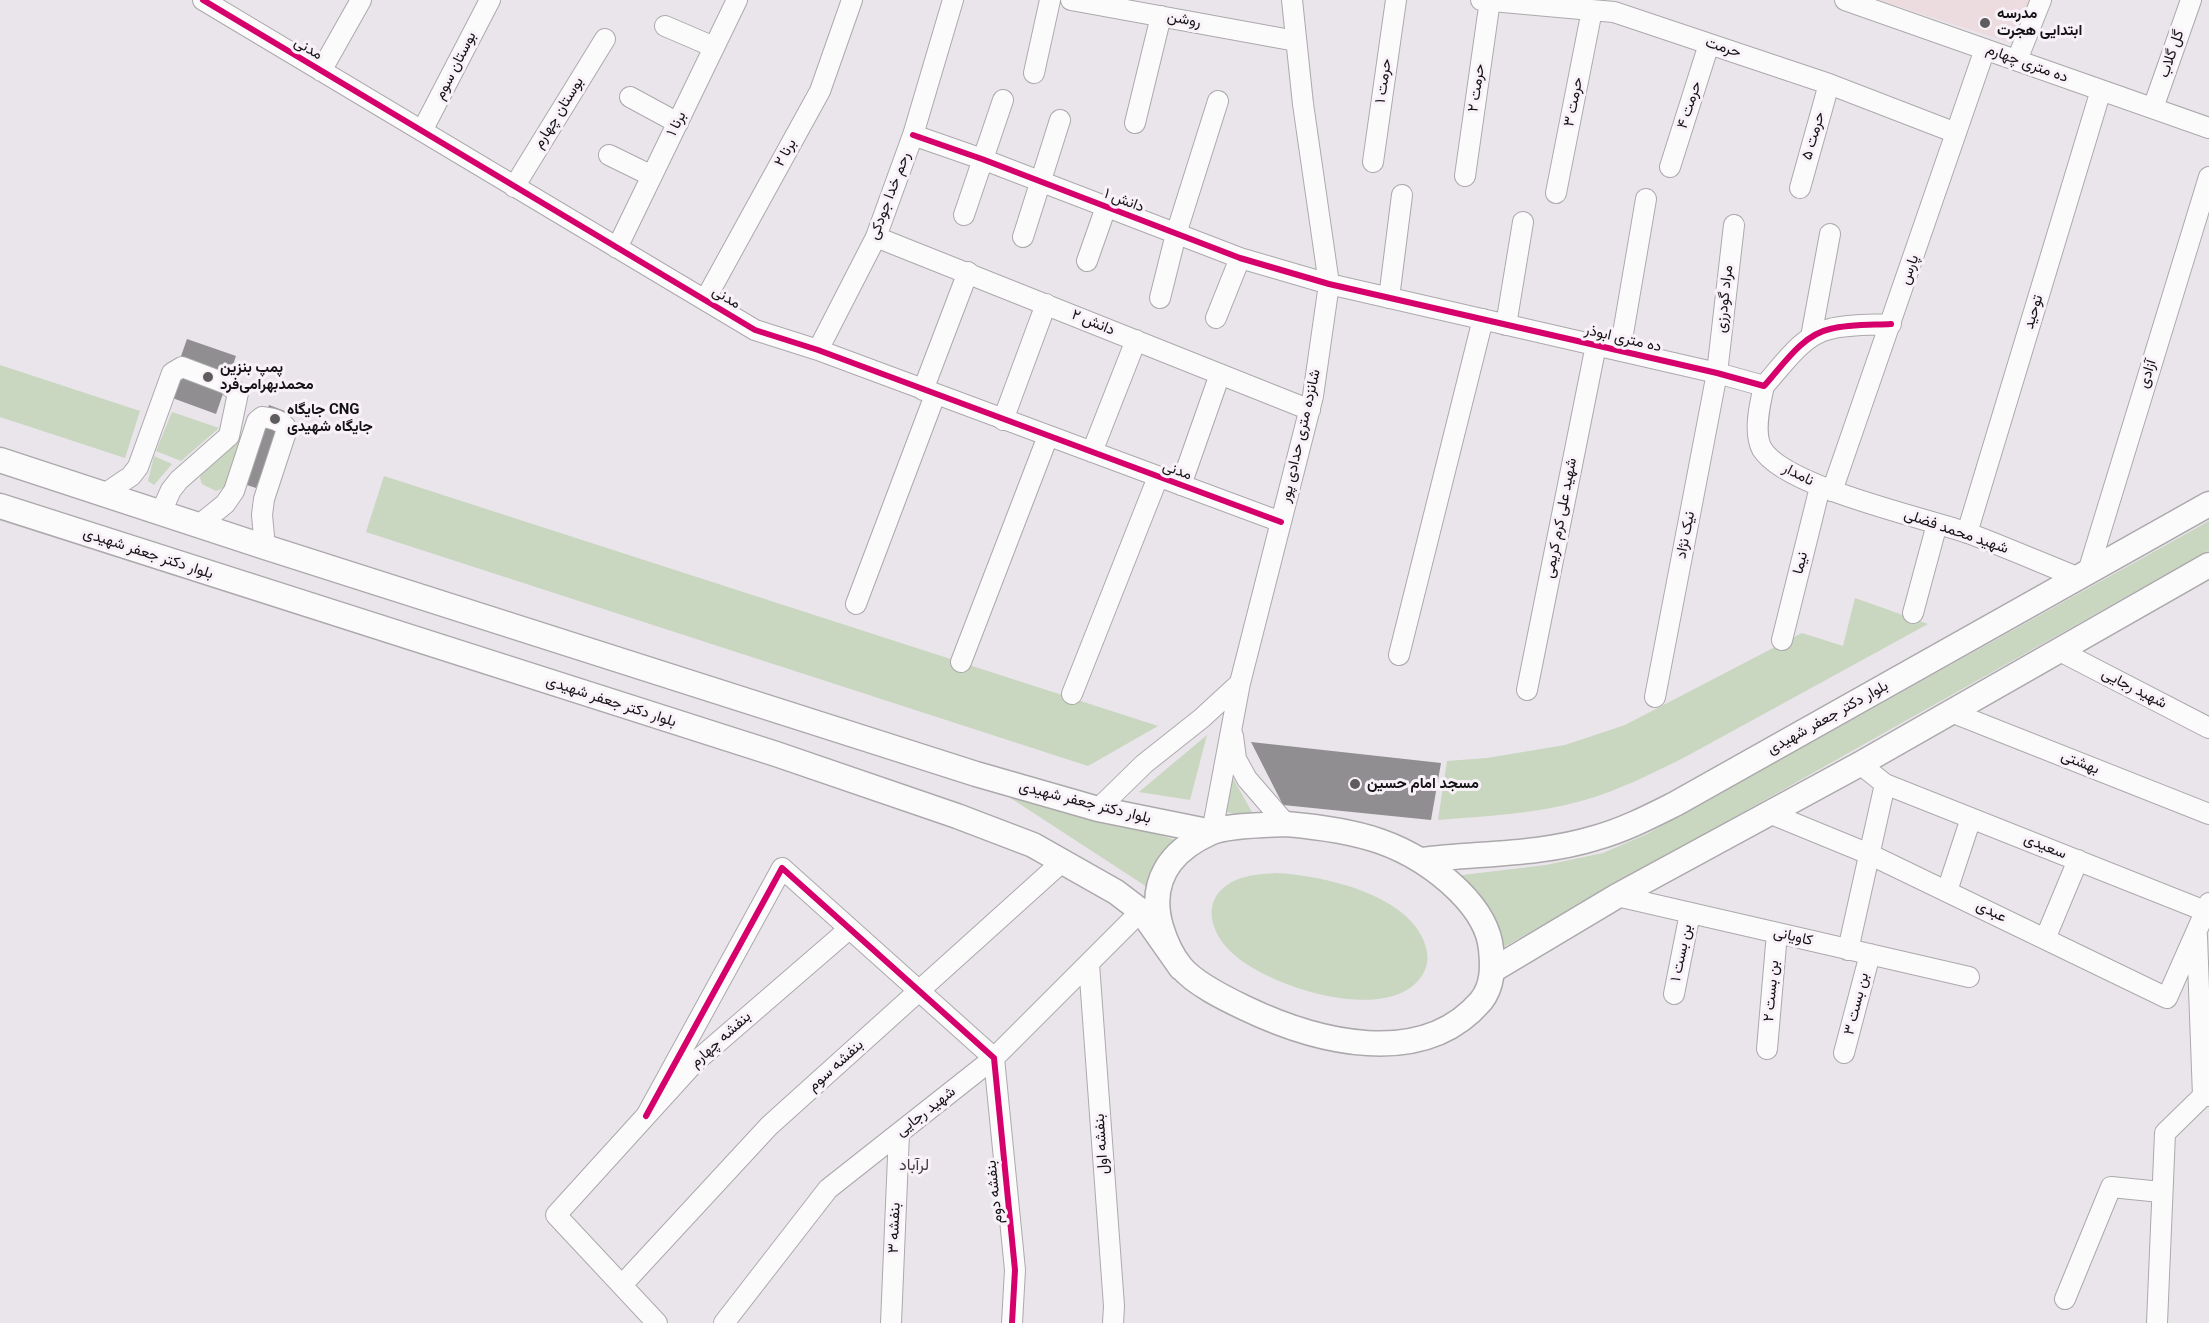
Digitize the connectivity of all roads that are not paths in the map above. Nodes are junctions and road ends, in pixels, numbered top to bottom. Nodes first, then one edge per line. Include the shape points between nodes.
1 (361, 0) edge
2 (490, 0) edge
3 (737, 0) edge
4 (852, 0) edge
5 (953, 0) edge
6 (1050, 0) edge
7 (1071, 0) edge
8 (1292, 0) edge
9 (1396, 0) edge
10 (1481, 0) edge
11 (1490, 0) edge
12 (1845, 0) edge
13 (2041, 0) edge
14 (2191, 0) edge
15 (215, 3) edge
16 (1592, 10) junction
17 (1161, 16) junction
18 (665, 26) dead end
19 (605, 39) dead end
20 (1296, 42) junction
21 (1709, 44) junction
22 (714, 47) junction
23 (1985, 49) junction
24 (2017, 60) junction
25 (321, 71) junction
26 (1034, 73) dead end
27 (1829, 84) junction
28 (2101, 90) junction
29 (630, 97) dead end
30 (1003, 100) dead end
31 (1218, 101) dead end
32 (2153, 108) junction
33 (1060, 120) dead end
34 (678, 123) junction
35 (1135, 123) dead end
36 (2209, 128) edge
37 (422, 131) junction
38 (1956, 133) junction
39 (913, 135) junction
40 (609, 155) dead end
41 (982, 159) junction
42 (1373, 162) dead end
43 (1670, 167) dead end
44 (652, 176) junction
45 (1465, 176) dead end
46 (2209, 177) edge
47 (1039, 182) junction
48 (514, 187) junction
49 (1800, 188) dead end
50 (1556, 193) dead end
51 (1402, 195) dead end
52 (1646, 199) dead end
53 (1106, 207) junction
54 (964, 214) dead end
55 (1524, 222) dead end
56 (1734, 225) dead end
57 (1176, 234) junction
58 (1830, 234) dead end
59 (876, 237) junction
60 (1023, 237) dead end
61 (617, 248) junction
62 (1240, 258) junction
63 (1087, 261) dead end
64 (968, 272) junction
65 (1329, 284) junction
66 (1160, 298) dead end
67 (1389, 298) junction
68 (705, 300) junction
69 (1046, 304) junction
70 (1216, 318) dead end
71 (1483, 319) junction
72 (1506, 324) junction
73 (1891, 324) junction
74 (1811, 337) junction
75 (1136, 340) junction
76 (1596, 345) junction
77 (818, 350) junction
78 (1620, 351) junction
79 (1717, 373) junction
80 (1220, 374) junction
81 (1764, 386) junction
82 (929, 392) junction
83 (1310, 410) junction
84 (1003, 420) junction
85 (1048, 436) junction
86 (1092, 452) junction
87 (0, 460) edge
88 (1158, 477) junction
89 (1181, 485) junction
90 (1826, 489) junction
91 (106, 493) junction
92 (2209, 504) edge
93 (0, 506) edge
94 (161, 512) junction
95 (1281, 522) junction
96 (1937, 524) junction
97 (199, 525) junction
98 (1967, 533) junction
99 (265, 547) junction
100 (2209, 565) edge
101 (2083, 575) junction
102 (856, 604) dead end
103 (1912, 613) dead end
104 (1782, 640) dead end
105 (2058, 650) junction
106 (1399, 655) dead end
107 (961, 662) dead end
108 (1240, 682) junction
109 (1527, 690) dead end
110 (1072, 694) dead end
111 (1655, 697) dead end
112 (1951, 712) junction
113 (1231, 726) junction
114 (2209, 728) edge
115 (1860, 764) junction
116 (1885, 784) junction
117 (1098, 809) junction
118 (1769, 813) junction
119 (2209, 814) edge
120 (1971, 818) junction
121 (1286, 824) junction
122 (1212, 831) junction
123 (1869, 854) junction
124 (1422, 860) junction
125 (2078, 860) junction
126 (1063, 861) junction
127 (1947, 891) junction
128 (1617, 896) junction
129 (1141, 911) junction
130 (1690, 913) junction
131 (2204, 917) edge
132 (849, 928) junction
133 (1777, 933) junction
134 (2045, 939) junction
135 (1848, 950) junction
136 (1870, 954) junction
137 (1089, 964) junction
138 (1181, 968) junction
139 (1493, 970) junction
140 (1969, 977) dead end
141 (918, 992) junction
142 (1674, 994) dead end
143 (1767, 1050) dead end
144 (1844, 1053) dead end
145 (994, 1058) junction
146 (2206, 1096) edge
147 (646, 1116) junction
148 (899, 1133) junction
149 (2162, 1192) junction
150 (622, 1285) junction
151 (2065, 1299) dead end
152 (657, 1323) edge
153 (724, 1323) edge
154 (891, 1323) edge
155 (1012, 1323) edge
156 (1113, 1323) edge
157 (2157, 1323) edge

1 - 25 street
2 - 37 street, بوستان سوم
3 - 22 street, برنا ۱
4 - 68 street, برنا ۲ via 820,91
5 - 39 street, رحم خدا جودکی
6 - 26 street
7 - 17 street, روشن
8 - 20 street, شانزده متری حدادی پور
9 - 42 street, حرمت ۱
10 - 11 street, حرمت
11 - 16 street, حرمت
11 - 45 street, حرمت ۲
12 - 23 street, ده متری چهارم
13 - 24 street
14 - 32 street, گل گلاب
15 - 25 street, مدنی
16 - 21 street, حرمت via 1614,12
16 - 50 street, حرمت ۳
17 - 20 street, روشن
17 - 35 street
18 - 22 street
19 - 48 street, بوستان چهارم
20 - 65 street, شانزده متری حدادی پور
21 - 27 street, حرمت
21 - 43 street, حرمت ۴
22 - 34 street, برنا ۱
23 - 24 street, ده متری چهارم
23 - 38 street, پارس
24 - 28 street, ده متری چهارم
25 - 37 street, مدنی
27 - 38 street, حرمت
27 - 49 street, حرمت ۵
28 - 32 street, ده متری چهارم
28 - 98 street, توحید
29 - 34 street
30 - 41 street
31 - 57 street
32 - 36 street, ده متری چهارم
33 - 47 street
34 - 44 street, برنا ۱
37 - 48 street, مدنی
38 - 73 street, پارس
39 - 41 street, دانش ۱
39 - 59 street, رحم خدا جودکی
40 - 44 street
41 - 47 street, دانش ۱
41 - 54 street
44 - 61 street, برنا ۱
46 - 101 street, آزادی
47 - 53 street, دانش ۱
47 - 60 street
48 - 61 street, مدنی
51 - 67 street
52 - 78 street
53 - 57 street, دانش ۱
53 - 63 street
55 - 72 street
56 - 79 street, مراد گودرزی
57 - 62 street, دانش ۱
57 - 66 street
58 - 74 street
59 - 64 street, دانش ۲
59 - 77 street, رحم خدا جودکی
61 - 68 street, مدنی
62 - 65 street, دانش ۱
62 - 70 street
64 - 69 street, دانش ۲
64 - 82 street
65 - 67 street, ده متری ابوذر
65 - 83 street, شانزده متری حدادی پور
67 - 71 street, ده متری ابوذر
68 - 77 street, مدنی via 755,330
69 - 75 street, دانش ۲
69 - 84 street
71 - 72 street, ده متری ابوذر
71 - 106 street
72 - 76 street, ده متری ابوذر
73 - 74 street via 1830,329
73 - 90 street, پارس
74 - 81 street
75 - 80 street, دانش ۲
75 - 86 street
76 - 78 street, ده متری ابوذر
76 - 109 street, شهید علی کرم کریمی
77 - 82 street, مدنی
78 - 79 street, ده متری ابوذر
79 - 81 street, ده متری ابوذر
79 - 111 street, نیک نژاد
80 - 83 street, دانش ۲
80 - 89 street
81 - 90 street, نامدار via 1757,419 1761,448 1779,467
82 - 84 street, مدنی
82 - 102 street
83 - 95 street, شانزده متری حدادی پور
84 - 85 street, مدنی
85 - 86 street, مدنی
85 - 107 street
86 - 88 street, مدنی
87 - 91 main road, بلوار دکتر جعفر شهیدی
88 - 89 street, مدنی
88 - 110 street
89 - 95 street, مدنی
90 - 96 street, شهید محمد فضلی
90 - 104 street, نیما
91 - 94 main road, بلوار دکتر جعفر شهیدی
91 - 94 street via 138,467 172,373 182,367 227,384 238,393 229,436 179,480
92 - 101 main road, بلوار دکتر جعفر شهیدی
93 - 126 main road, بلوار دکتر جعفر شهیدی via 776,754 957,816 1034,845
94 - 97 main road, بلوار دکتر جعفر شهیدی
95 - 108 street, شانزده متری حدادی پور
96 - 98 street, شهید محمد فضلی
96 - 103 street
97 - 99 main road, بلوار دکتر جعفر شهیدی
97 - 99 street via 225,504 234,491 257,421 262,417 275,419 287,429 264,499
98 - 101 street, شهید محمد فضلی
99 - 117 main road, بلوار دکتر جعفر شهیدی via 965,771
100 - 105 main road
101 - 124 main road, بلوار دکتر جعفر شهیدی via 1629,827 1564,845
105 - 112 main road
105 - 114 street, شهید رجایی
108 - 113 street, شانزده متری حدادی پور
108 - 117 street
112 - 115 main road
112 - 119 street, بهشتی
113 - 121 street via 1236,759
113 - 122 street, شانزده متری حدادی پور
115 - 116 street, سعیدی
115 - 118 main road
116 - 120 street, سعیدی
116 - 123 street
117 - 122 main road, بلوار دکتر جعفر شهیدی
118 - 123 street, عبدی
118 - 128 main road
120 - 125 street, سعیدی
120 - 127 street
121 - 122 main road
121 - 124 main road via 1365,837
122 - 138 main road via 1178,853 1161,879 1158,915 1165,940
123 - 127 street, عبدی
123 - 135 street
124 - 139 main road via 1441,873 1482,922 1490,941
125 - 131 street, سعیدی
125 - 134 street
126 - 129 main road, بلوار دکتر جعفر شهیدی
126 - 141 street, بنفشه سوم
127 - 134 street, عبدی
128 - 130 street, کاویانی
128 - 139 main road
129 - 137 street, شهید رجایی
129 - 138 main road, بلوار دکتر جعفر شهیدی
130 - 133 street, کاویانی
130 - 142 street, بن بست ۱
131 - 134 street, عبدی via 2167,998
131 - 146 street
132 - 141 street
132 - 147 street, بنفشه چهارم via 694,1063
132 - 147 street via 782,868
133 - 135 street, کاویانی
133 - 143 street, بن بست ۲
135 - 136 street, کاویانی
136 - 140 street, کاویانی
136 - 144 street, بن بست ۳
137 - 145 street, شهید رجایی
137 - 156 street, بنفشه اول
138 - 139 main road via 1231,1002 1292,1028 1359,1043 1394,1043 1434,1034 1469,1015 1485,996
141 - 145 street
141 - 150 street, بنفشه سوم via 770,1126
145 - 148 street, شهید رجایی
145 - 155 street, بنفشه دوم via 1015,1270
146 - 149 street via 2165,1133
147 - 150 street, بنفشه چهارم via 556,1215
148 - 153 street, شهید رجایی via 828,1189
148 - 154 street, بنفشه ۳
149 - 151 street via 2111,1187
149 - 157 street
150 - 152 street

